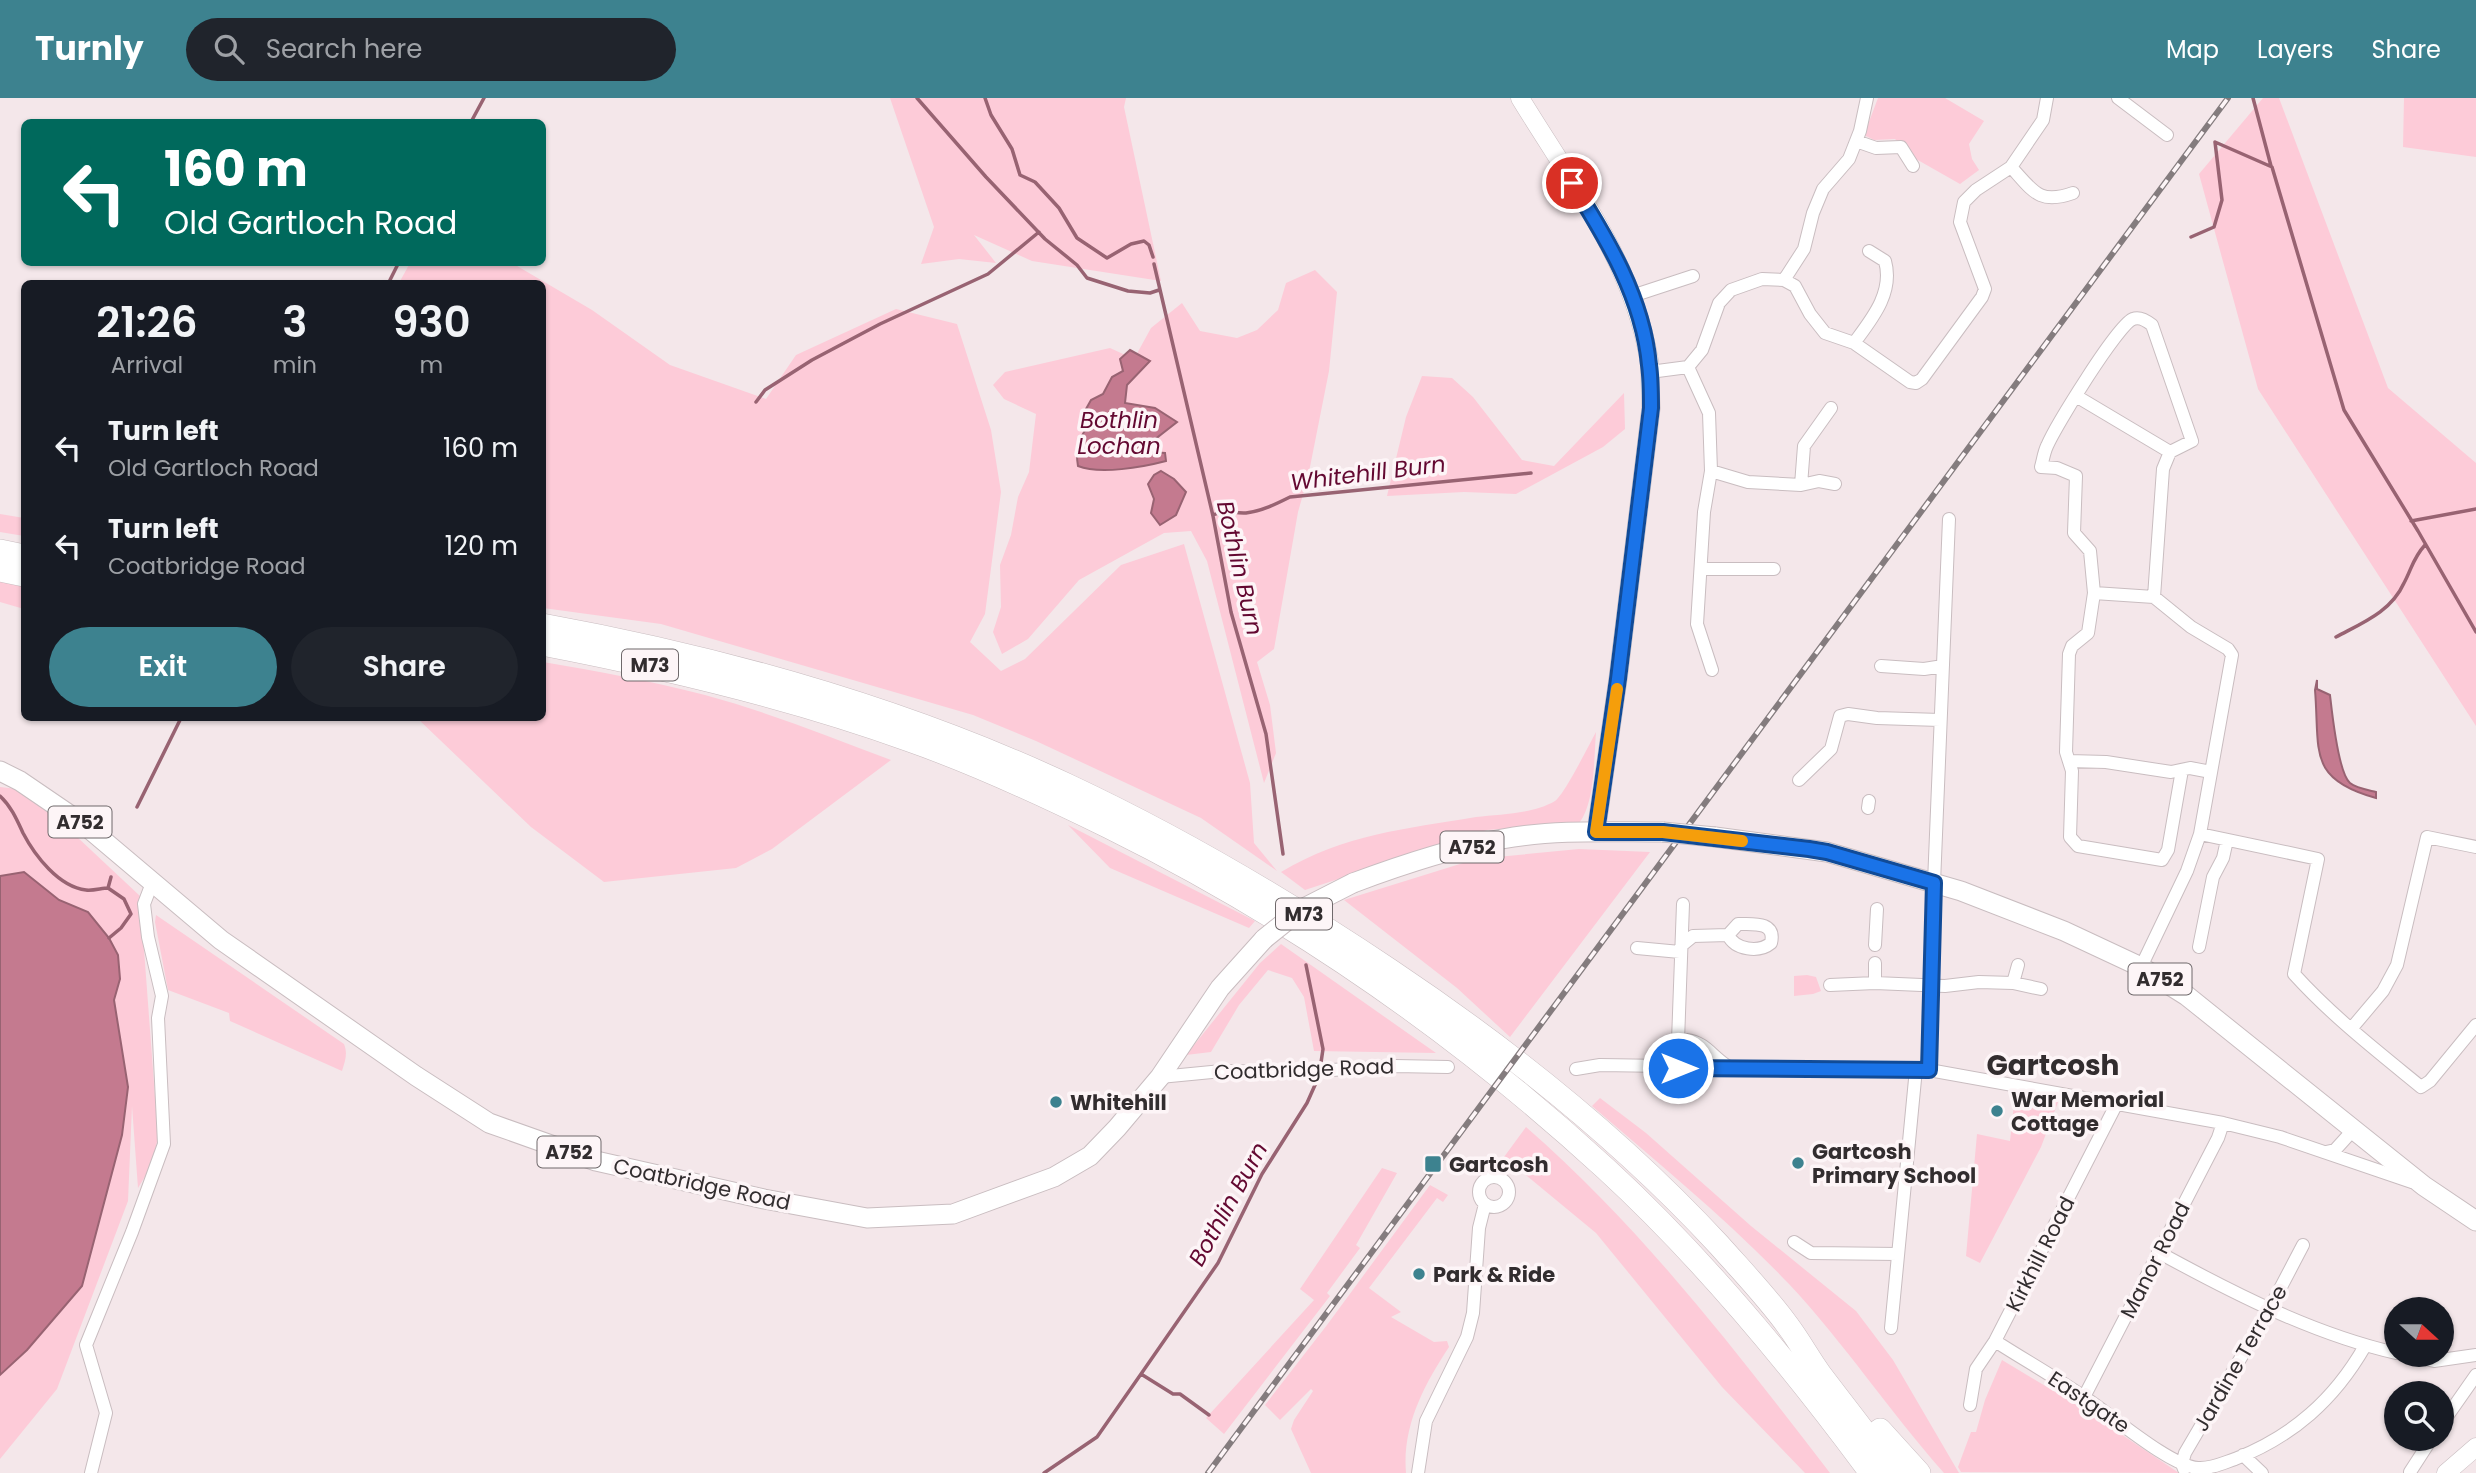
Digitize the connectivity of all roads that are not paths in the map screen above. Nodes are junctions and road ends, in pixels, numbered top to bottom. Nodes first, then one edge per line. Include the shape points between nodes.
1 (1520, 98) edge
2 (1867, 98) edge
3 (2046, 98) edge
4 (2118, 98) edge
5 (2167, 135) dead end
6 (1856, 141) junction
7 (1913, 166) dead end
8 (2011, 167) junction
9 (2073, 193) dead end
10 (1869, 251) dead end
11 (1693, 276) dead end
12 (1784, 280) junction
13 (1632, 296) junction
14 (1854, 343) junction
15 (1688, 367) junction
16 (1650, 372) junction
17 (2076, 396) junction
18 (1831, 408) dead end
19 (2169, 452) junction
20 (1711, 471) junction
21 (1835, 484) dead end
22 (1801, 485) junction
23 (1949, 519) dead end
24 (0, 551) edge
25 (21, 555) edge
26 (0, 569) edge
27 (1702, 569) junction
28 (1774, 569) dead end
29 (21, 574) edge
30 (2094, 593) junction
31 (2154, 597) junction
32 (546, 626) edge
33 (546, 645) edge
34 (1881, 666) dead end
35 (1943, 666) junction
36 (1712, 670) dead end
37 (1940, 720) junction
38 (2069, 761) junction
39 (2182, 770) junction
40 (0, 771) edge
41 (2211, 772) junction
42 (1800, 780) dead end
43 (1596, 832) junction
44 (2200, 834) junction
45 (2227, 839) junction
46 (2476, 847) edge
47 (152, 883) junction
48 (1934, 883) junction
49 (1684, 904) dead end
50 (1877, 909) dead end
51 (1728, 935) dead end
52 (1875, 945) dead end
53 (2199, 947) dead end
54 (1637, 948) dead end
55 (1681, 948) junction
56 (1875, 963) dead end
57 (2018, 965) dead end
58 (2141, 967) junction
59 (1875, 983) junction
60 (2013, 983) junction
61 (1931, 984) junction
62 (1830, 985) dead end
63 (2041, 989) dead end
64 (2476, 1025) edge
65 (2351, 1029) junction
66 (1678, 1046) junction
67 (1448, 1067) dead end
68 (1678, 1068) junction
69 (1732, 1068) junction
70 (1576, 1069) dead end
71 (1916, 1069) junction
72 (1929, 1070) junction
73 (1160, 1077) junction
74 (2117, 1103) junction
75 (2224, 1123) junction
76 (2354, 1129) junction
77 (2326, 1152) junction
78 (2424, 1186) junction
79 (1485, 1204) dead end
80 (2476, 1222) edge
81 (1660, 1223) junction
82 (1794, 1242) dead end
83 (1717, 1243) junction
84 (2303, 1245) dead end
85 (2158, 1252) junction
86 (1898, 1254) junction
87 (2270, 1308) junction
88 (1891, 1328) dead end
89 (1994, 1341) junction
90 (2365, 1346) junction
91 (2384, 1350) edge
92 (2476, 1355) edge
93 (2454, 1358) edge
94 (2476, 1375) edge
95 (2084, 1397) junction
96 (1970, 1405) dead end
97 (2454, 1406) edge
98 (2476, 1447) edge
99 (2424, 1451) edge
100 (2243, 1455) junction
101 (2184, 1468) edge
102 (2410, 1472) edge
103 (92, 1473) edge
104 (1418, 1473) edge
105 (1855, 1473) edge
106 (1871, 1473) edge
107 (1895, 1473) edge
108 (1919, 1473) edge
109 (2262, 1473) edge
110 (2446, 1473) edge

1 - 13 main road via 1611,247
2 - 6 street
3 - 8 street via 2043,120
4 - 5 street
6 - 7 street via 1876,148 1901,147
6 - 12 street via 1849,159 1823,190 1804,249
8 - 9 street via 2046,199
8 - 14 street via 1964,202 1960,222 1985,289 1922,379 1910,382
10 - 14 street via 1885,261 1888,269 1879,307
11 - 13 street
12 - 14 street via 1795,286 1825,332
12 - 15 street via 1762,279 1731,290 1719,303 1702,350
13 - 16 main road
15 - 16 street
15 - 20 street via 1709,413
16 - 43 main road via 1649,422
17 - 19 street
17 - 19 street via 2127,323 2133,318 2147,321 2156,334 2192,441
17 - 30 street via 2046,447 2041,467 2076,476 2074,533 2090,551
18 - 22 street via 1804,446
19 - 31 street via 2163,469
20 - 22 street via 1748,482
20 - 27 street
21 - 22 street
23 - 35 street
24 - 25 highway
26 - 29 highway
27 - 28 street
27 - 36 street via 1698,624
30 - 31 street
30 - 38 street via 2088,633 2069,654
31 - 41 street via 2232,655
32 - 83 highway, M73 via 763,673 841,698 995,754 1187,845 1346,941 1530,1070 1629,1156
33 - 81 highway, M73 via 757,691 912,740 1061,803 1177,860 1247,900 1414,1010 1514,1088 1608,1170
34 - 35 street
35 - 37 street
37 - 42 street via 1840,716 1831,749
37 - 48 street
38 - 39 street
38 - 39 street via 2070,837 2074,844 2157,860 2168,850
39 - 41 street
40 - 47 main road, A752 via 86,826
41 - 44 street
43 - 48 main road, Coatbridge Road / A752, bridge via 1663,832 1827,852
43 - 73 main road, Coatbridge Road / A752, bridge via 1502,839 1401,865 1300,910 1264,939 1220,988
44 - 45 street
44 - 58 street
45 - 53 street via 2213,877
45 - 65 street via 2318,859 2294,974
46 - 65 street via 2427,837 2397,965 2383,991
47 - 73 main road, Coatbridge Road / A752 via 222,940 489,1123 596,1161 764,1199 867,1218 953,1214 1054,1177 1090,1156
47 - 103 street via 144,904 162,996 158,1018 164,1144 86,1345 106,1413
48 - 58 main road, A752 via 2004,906
48 - 61 street
49 - 55 street
50 - 52 street
51 - 55 street via 1693,936
54 - 55 street
55 - 66 street
56 - 59 street
57 - 60 street
58 - 76 main road, A752 via 2188,996
59 - 61 street
59 - 62 street
60 - 61 street
60 - 63 street
61 - 72 street
64 - 65 street via 2421,1087
66 - 68 street
66 - 69 street via 1686,1040 1699,1042
67 - 73 street, Coatbridge Road via 1222,1070
68 - 69 street
68 - 70 street via 1600,1065
69 - 71 street
71 - 72 street
71 - 86 street
72 - 74 street
74 - 75 street
74 - 89 street, Kirkhill Road
75 - 77 street
75 - 85 street, Manor Road
76 - 77 street via 2335,1150
76 - 78 main road, A752
77 - 78 street
78 - 80 main road, A752
79 - 104 street via 1468,1337 1426,1421
81 - 105 highway via 1798,1394
81 - 106 highway, M73 via 1752,1321
82 - 86 street via 1811,1252
83 - 107 highway, M73 via 1787,1325
83 - 108 highway via 1803,1333
84 - 87 street, Jardine Terrace
85 - 87 street
85 - 95 street, Manor Road
86 - 88 street
87 - 90 street
87 - 101 street, Jardine Terrace via 2185,1453
89 - 95 street, Eastgate
89 - 96 street, Kirkhill Road via 1976,1369
90 - 91 street
90 - 100 street via 2326,1402 2286,1434
92 - 93 street
94 - 97 street
95 - 101 street, Eastgate
98 - 110 main road
99 - 102 street
100 - 101 street via 2208,1468
100 - 109 street

